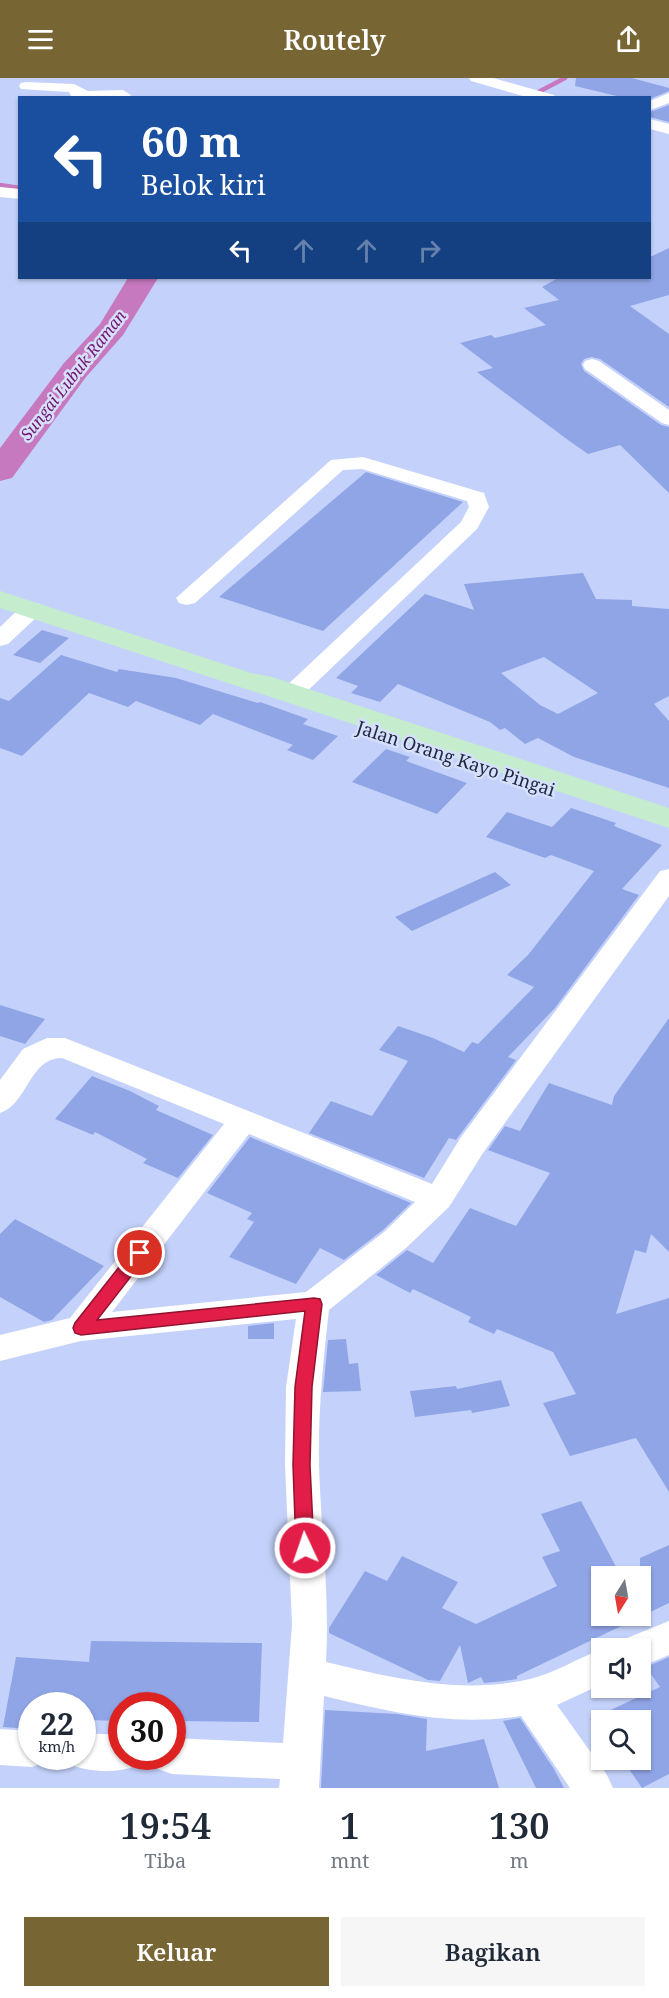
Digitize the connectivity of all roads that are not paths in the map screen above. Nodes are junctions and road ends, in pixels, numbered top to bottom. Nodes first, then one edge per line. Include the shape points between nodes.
1 (476, 78) edge
2 (26, 86) dead end
3 (127, 92) edge
4 (541, 95) edge
5 (669, 98) edge
6 (651, 106) edge
7 (651, 124) edge
8 (669, 129) edge
9 (0, 192) edge
10 (18, 194) edge
11 (591, 365) dead end
12 (669, 419) edge
13 (187, 598) dead end
14 (0, 599) edge
15 (32, 609) junction
16 (0, 639) edge
17 (247, 681) junction
18 (291, 694) junction
19 (669, 818) edge
20 (669, 828) edge
21 (669, 877) edge
22 (0, 1102) edge
23 (243, 1120) junction
24 (438, 1199) junction
25 (314, 1304) junction
26 (81, 1328) junction
27 (0, 1348) edge
28 (669, 1638) edge
29 (651, 1645) edge
30 (591, 1671) edge
31 (307, 1674) junction
32 (530, 1697) junction
33 (0, 1747) edge
34 (18, 1748) edge
35 (186, 1758) edge
36 (299, 1775) edge
37 (593, 1788) edge

1 - 4 street
2 - 3 street via 77,89 76,93 88,96
5 - 6 street
7 - 8 street
9 - 10 street
11 - 12 street
13 - 18 street via 338,464 363,463 477,497 479,507 470,525
14 - 15 main road, Jalan Orang Kayo Pingai
15 - 16 street
15 - 17 main road, Jalan Orang Kayo Pingai
17 - 18 main road, Jalan Orang Kayo Pingai
17 - 20 main road, Jalan Orang Kayo Pingai via 254,691
18 - 19 main road, Jalan Orang Kayo Pingai
21 - 24 street via 472,1145
22 - 23 street via 33,1056 47,1048 65,1048
23 - 24 street
23 - 26 street
24 - 25 street via 395,1240
25 - 26 street
25 - 31 street via 303,1387 302,1465 310,1624
26 - 27 street
28 - 29 street
30 - 32 street
31 - 32 street via 400,1697 459,1705
31 - 36 street
32 - 37 street
33 - 34 street
35 - 36 street

